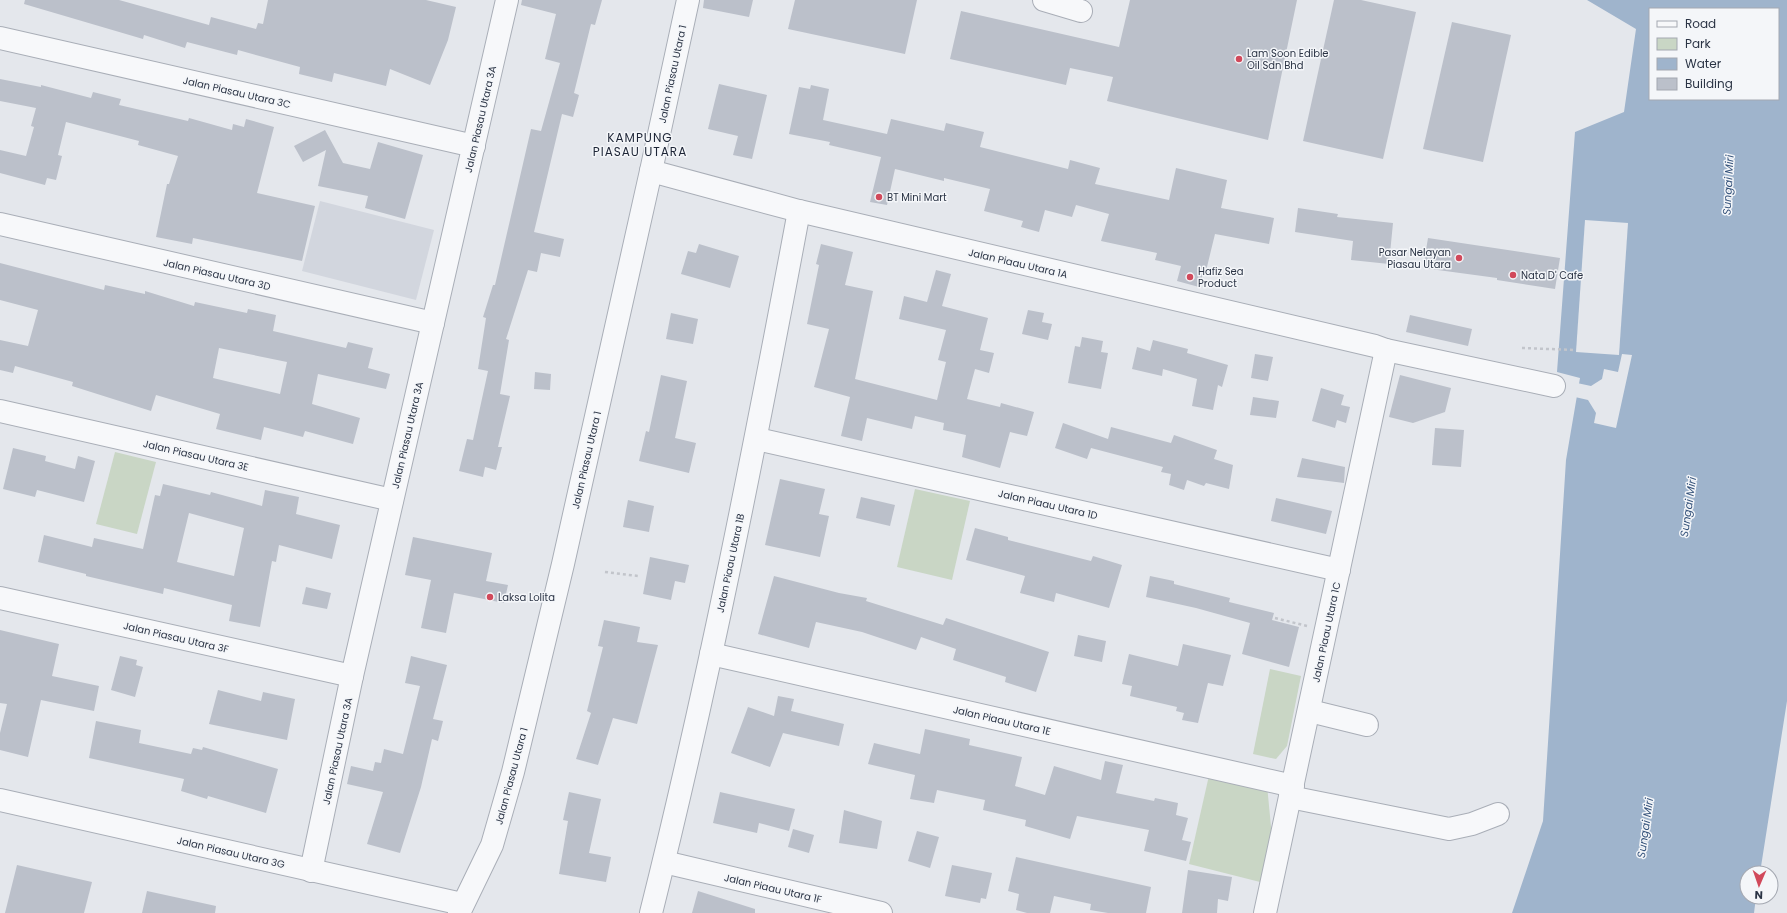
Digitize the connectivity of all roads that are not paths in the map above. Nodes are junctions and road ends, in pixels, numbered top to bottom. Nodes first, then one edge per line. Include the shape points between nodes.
1 (507, 0) edge
2 (688, 0) edge
3 (1044, 0) edge
4 (1082, 11) dead end
5 (0, 38) edge
6 (474, 146) junction
7 (651, 171) junction
8 (799, 212) junction
9 (0, 224) edge
10 (433, 323) junction
11 (1386, 350) junction
12 (1554, 386) dead end
13 (0, 411) edge
14 (757, 439) junction
15 (392, 500) junction
16 (1339, 570) junction
17 (0, 598) edge
18 (711, 654) junction
19 (352, 676) junction
20 (1310, 711) junction
21 (1366, 725) dead end
22 (1292, 791) junction
23 (0, 800) edge
24 (1498, 814) dead end
25 (664, 862) junction
26 (312, 871) junction
27 (460, 909) edge
28 (651, 913) edge
29 (881, 913) edge
30 (1265, 913) edge

1 - 6 street, Jalan Piasau Utara 3A
2 - 7 street, Jalan Piasau Utara 1
3 - 4 street
5 - 6 street, Jalan Piasau Utara 3C
6 - 10 street, Jalan Piasau Utara 3A
7 - 8 street, Jalan Piaau Utara 1A
7 - 27 street, Jalan Piasau Utara 1 via 563,564 513,772 492,845
8 - 11 street, Jalan Piaau Utara 1A
8 - 14 street, Jalan Piaau Utara 1B
9 - 10 street, Jalan Piasau Utara 3D
10 - 15 street, Jalan Piasau Utara 3A
11 - 12 street, Jalan Piaau Utara 1A
11 - 16 street, Jalan Piaau Utara 1C
13 - 15 street, Jalan Piasau Utara 3E
14 - 16 street, Jalan Piaau Utara 1D
14 - 18 street, Jalan Piaau Utara 1B
15 - 19 street, Jalan Piasau Utara 3A
16 - 20 street, Jalan Piaau Utara 1C
17 - 19 street, Jalan Piasau Utara 3F
18 - 22 street, Jalan Piaau Utara 1E
18 - 25 street, Jalan Piaau Utara 1B
19 - 26 street, Jalan Piasau Utara 3A
20 - 21 street
20 - 22 street, Jalan Piaau Utara 1C
22 - 24 street, Jalan Piaau Utara 1E via 1449,829
22 - 30 street, Jalan Piaau Utara 1C
23 - 26 street, Jalan Piasau Utara 3G
25 - 28 street, Jalan Piaau Utara 1B
25 - 29 street, Jalan Piaau Utara 1F
26 - 27 street, Jalan Piasau Utara 3G

